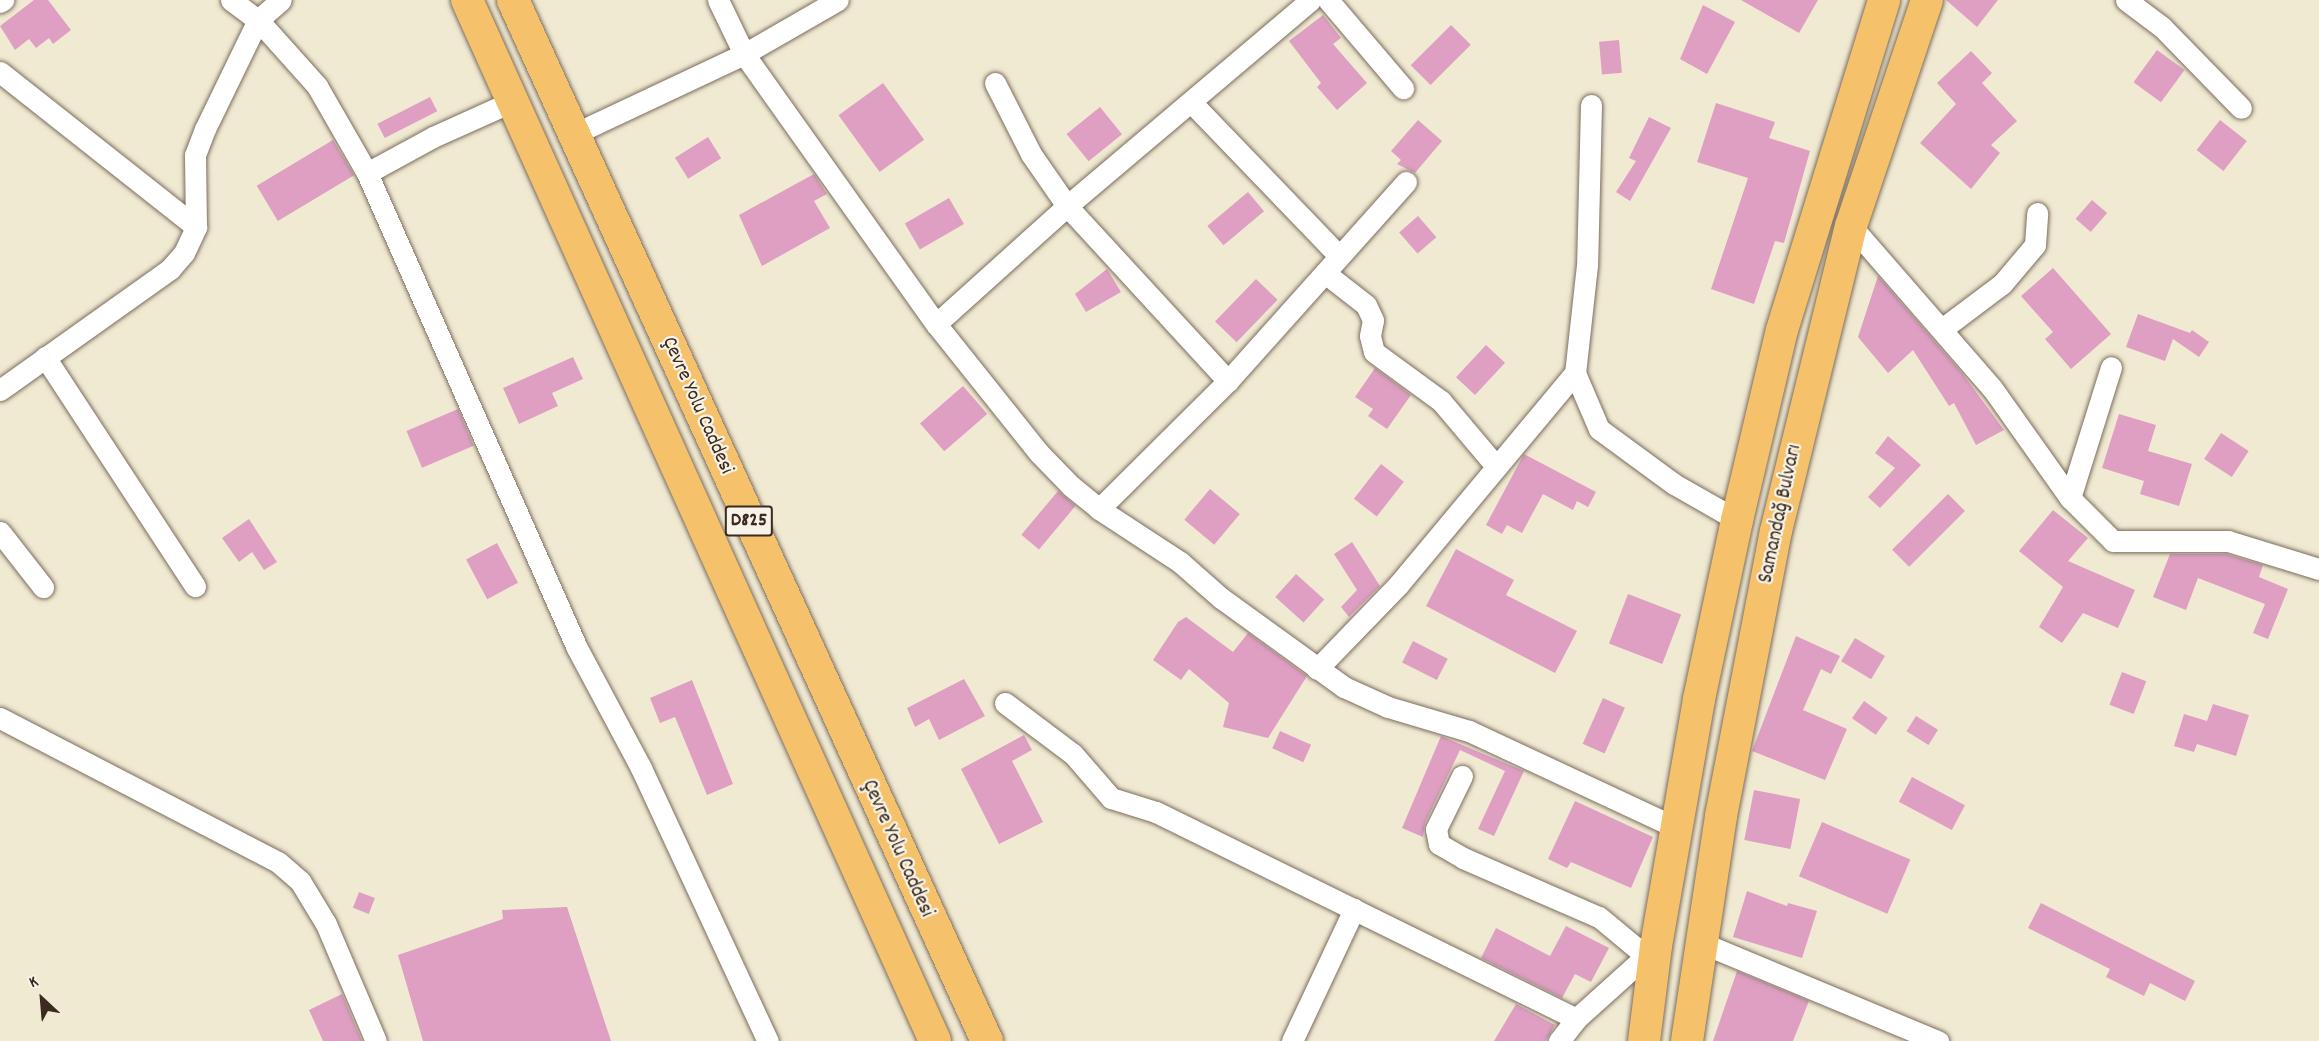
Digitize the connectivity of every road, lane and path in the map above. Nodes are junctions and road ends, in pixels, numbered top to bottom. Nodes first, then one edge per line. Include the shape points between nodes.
1 (231, 0) edge
2 (281, 0) edge
3 (467, 0) edge
4 (513, 0) edge
5 (718, 0) edge
6 (838, 0) edge
7 (1311, 0) edge
8 (1328, 0) edge
9 (1884, 0) edge
10 (1927, 0) edge
11 (2126, 0) edge
12 (258, 20) junction
13 (744, 54) junction
14 (0, 72) edge
15 (995, 83) dead end
16 (1403, 88) dead end
17 (513, 101) junction
18 (1191, 102) junction
19 (1591, 105) dead end
20 (2241, 108) dead end
21 (574, 134) junction
22 (367, 173) junction
23 (1406, 182) dead end
24 (1067, 206) junction
25 (2037, 213) dead end
26 (1851, 226) junction
27 (196, 227) junction
28 (1339, 256) junction
29 (1324, 273) junction
30 (936, 324) junction
31 (1942, 329) junction
32 (45, 357) junction
33 (2111, 368) dead end
34 (1575, 373) junction
35 (1228, 381) junction
36 (0, 390) edge
37 (1496, 465) junction
38 (2070, 498) junction
39 (1099, 509) junction
40 (1737, 520) junction
41 (0, 532) edge
42 (2319, 568) edge
43 (195, 586) dead end
44 (43, 587) dead end
45 (1317, 669) junction
46 (1005, 703) dead end
47 (0, 718) edge
48 (1462, 776) dead end
49 (1679, 828) junction
50 (1354, 909) junction
51 (1702, 943) junction
52 (1651, 951) junction
53 (1576, 1019) junction
54 (376, 1041) edge
55 (768, 1041) edge
56 (935, 1041) edge
57 (987, 1041) edge
58 (1292, 1041) edge
59 (1559, 1041) edge
60 (1644, 1041) edge
61 (1687, 1041) edge
62 (1938, 1041) edge

1 - 12 street
2 - 12 street
3 - 17 highway, Çevre Yolu Caddesi / D825
4 - 21 highway, Çevre Yolu Caddesi / D825
5 - 13 street
6 - 13 street
7 - 18 street
8 - 16 street
9 - 40 highway, Samandağ Bulvarı via 1782,330
10 - 26 highway, Samandağ Bulvarı
11 - 20 street via 2162,27
12 - 22 street via 317,86
12 - 27 street via 195,155
13 - 21 street
13 - 30 street
14 - 27 street
15 - 24 street via 1031,154
17 - 22 street
17 - 56 highway, Çevre Yolu Caddesi / D825 via 873,912
18 - 24 street
18 - 28 street
19 - 34 street via 1587,265
21 - 57 highway, Çevre Yolu Caddesi / D825
22 - 55 street via 577,648 641,768
23 - 28 street
24 - 30 street
24 - 35 street
25 - 31 street via 2036,245 2002,284
26 - 31 street
26 - 51 highway, Samandağ Bulvarı via 1776,531 1721,816
27 - 32 street via 184,253 170,269
28 - 29 street
29 - 35 street
29 - 37 street via 1366,305 1373,320 1370,336 1374,352 1441,401
30 - 39 street via 1040,453
31 - 38 street via 1992,388
32 - 36 street
32 - 43 street
33 - 38 street
34 - 37 street
34 - 40 street via 1599,429 1674,484
35 - 39 street
37 - 45 street via 1399,584
38 - 42 street via 2113,541 2228,541
39 - 45 street via 1180,562
40 - 49 highway, Samandağ Bulvarı via 1699,699
41 - 44 street
45 - 49 street via 1344,687 1388,707 1469,731
46 - 50 street via 1073,754 1111,798 1156,812
47 - 54 street via 278,862 300,881 326,924
48 - 52 street via 1436,829 1439,844 1599,917
49 - 52 highway, Samandağ Bulvarı
50 - 53 street
50 - 58 street
51 - 61 highway, Samandağ Bulvarı
51 - 62 street
52 - 53 street
52 - 60 highway, Samandağ Bulvarı
53 - 59 street

